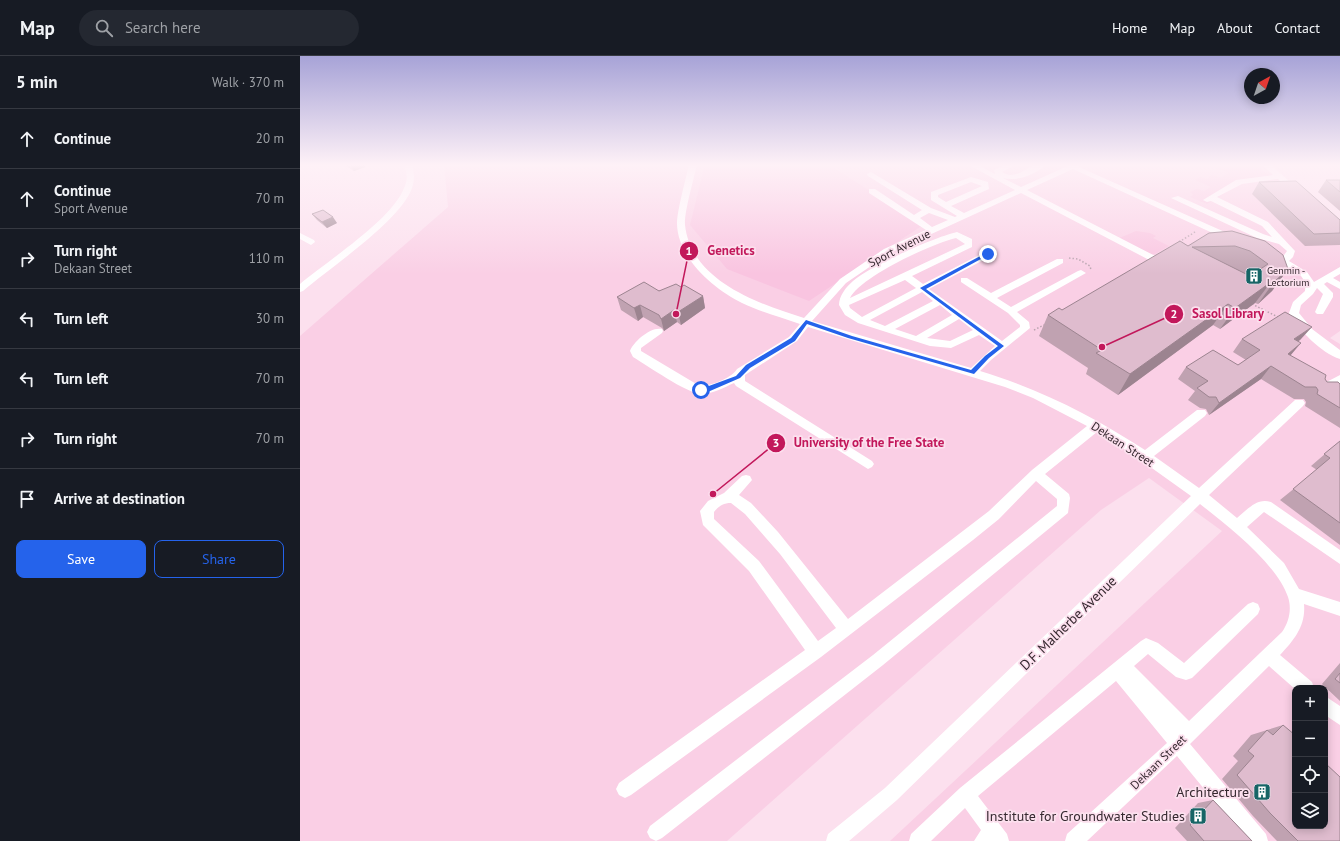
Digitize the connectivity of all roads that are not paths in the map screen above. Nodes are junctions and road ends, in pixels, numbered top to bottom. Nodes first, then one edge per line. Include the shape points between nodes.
1 (400, 201) edge
2 (686, 201) edge
3 (887, 201) edge
4 (913, 201) edge
5 (939, 201) edge
6 (956, 201) edge
7 (999, 201) edge
8 (1042, 201) edge
9 (1152, 201) edge
10 (1180, 201) edge
11 (1207, 201) edge
12 (1217, 201) edge
13 (946, 205) junction
14 (1196, 207) junction
15 (928, 210) junction
16 (914, 218) junction
17 (960, 219) junction
18 (932, 231) junction
19 (300, 236) edge
20 (311, 242) dead end
21 (1239, 242) edge
22 (1283, 242) junction
23 (1261, 252) edge
24 (988, 254) dead end
25 (1060, 261) dead end
26 (1158, 261) edge
27 (1282, 262) junction
28 (1340, 270) edge
29 (1081, 273) dead end
30 (906, 276) junction
31 (964, 280) dead end
32 (1319, 283) junction
33 (1340, 286) edge
34 (923, 288) junction
35 (300, 289) edge
36 (991, 297) junction
37 (940, 301) junction
38 (844, 304) junction
39 (1011, 311) junction
40 (1320, 312) dead end
41 (959, 315) junction
42 (861, 321) junction
43 (806, 322) junction
44 (888, 330) junction
45 (980, 330) junction
46 (658, 331) dead end
47 (918, 339) junction
48 (1002, 346) junction
49 (1340, 355) edge
50 (972, 373) junction
51 (738, 377) junction
52 (1340, 379) edge
53 (1320, 390) edge
54 (1299, 403) dead end
55 (1201, 413) dead end
56 (1096, 426) junction
57 (1145, 457) junction
58 (868, 464) dead end
59 (1036, 474) junction
60 (746, 480) dead end
61 (727, 498) junction
62 (1238, 526) junction
63 (1340, 558) edge
64 (1294, 594) junction
65 (1254, 609) dead end
66 (1340, 609) edge
67 (846, 629) junction
68 (816, 652) junction
69 (1268, 655) junction
70 (1119, 667) junction
71 (1303, 685) edge
72 (1328, 707) edge
73 (1340, 717) edge
74 (1184, 738) junction
75 (625, 789) dead end
76 (966, 794) junction
77 (656, 832) dead end
78 (992, 838) edge
79 (835, 841) edge
80 (918, 841) edge
81 (1074, 841) edge
82 (1259, 841) edge

1 - 35 street via 381,224
2 - 43 street, Dekaan Street via 681,223 682,232 685,244 698,264 718,283 737,296
3 - 16 street
4 - 15 street
5 - 13 street
6 - 13 street
7 - 17 street, Sport Avenue
8 - 26 street
9 - 21 street
10 - 14 street
11 - 14 street
12 - 22 street via 1265,224
13 - 17 street
14 - 22 street via 1268,239
15 - 16 street
15 - 17 street
16 - 18 street
17 - 18 street, Sport Avenue
18 - 43 street, Sport Avenue via 887,251 843,281
19 - 20 street
22 - 27 street via 1291,251 1291,255
23 - 27 street
24 - 34 street
25 - 36 street
27 - 32 street
28 - 32 street
29 - 39 street
30 - 34 street
30 - 38 street
30 - 38 street via 970,243 960,236 948,236 858,282 846,297
31 - 36 street
32 - 33 street
32 - 40 street via 1328,293
32 - 49 street via 1296,304 1294,313 1322,343
34 - 37 street
34 - 42 street
36 - 39 street
37 - 41 street
37 - 44 street
38 - 42 street via 847,311
39 - 48 street via 1025,324 1025,328
41 - 45 street
41 - 47 street
42 - 44 street
43 - 50 street, Dekaan Street
43 - 51 street, Sport Avenue via 793,339 748,366
44 - 47 street
45 - 47 street via 947,345
45 - 48 street
46 - 51 street via 637,346 635,351 694,388 708,390
48 - 50 street
50 - 56 street, Dekaan Street via 1038,395
51 - 58 street via 740,383
52 - 53 street
54 - 79 street, D.F. Malherbe Avenue via 891,794
55 - 57 street
56 - 57 street, Dekaan Street
56 - 59 street
57 - 62 street, Dekaan Street
59 - 67 street via 994,515
59 - 77 street via 1064,498 1063,510 878,660
60 - 61 street
61 - 67 street via 736,500 750,510 791,555
61 - 68 street via 709,508 706,516 708,521 754,566
62 - 63 street via 1261,506 1266,506
62 - 64 street, Dekaan Street via 1279,569
64 - 66 street
64 - 69 street, Dekaan Street via 1297,613 1295,627
65 - 70 street via 1186,672 1153,648 1146,646
67 - 68 street
68 - 75 street
69 - 71 street
69 - 74 street, Dekaan Street
70 - 74 street
70 - 76 street
72 - 73 street
74 - 81 street, Dekaan Street
74 - 82 street via 1209,783
76 - 78 street
76 - 80 street

